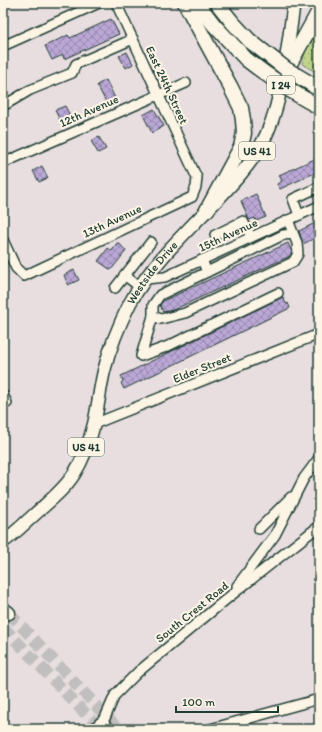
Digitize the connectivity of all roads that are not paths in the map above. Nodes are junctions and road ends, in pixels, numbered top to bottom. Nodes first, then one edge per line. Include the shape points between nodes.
1 (99, 3) edge
2 (116, 3) edge
3 (217, 3) edge
4 (294, 3) edge
5 (193, 7) edge
6 (319, 11) edge
7 (133, 39) junction
8 (3, 46) edge
9 (282, 78) junction
10 (186, 82) dead end
11 (316, 87) edge
12 (158, 94) junction
13 (3, 106) edge
14 (319, 107) edge
15 (3, 163) edge
16 (197, 178) joint
17 (319, 187) edge
18 (319, 206) edge
19 (207, 210) junction
20 (299, 215) junction
21 (288, 220) junction
22 (293, 234) junction
23 (215, 235) dead end
24 (251, 237) junction
25 (3, 240) edge
26 (151, 242) dead end
27 (229, 248) junction
28 (235, 258) junction
29 (202, 260) junction
30 (207, 272) junction
31 (124, 275) junction
32 (143, 283) junction
33 (115, 288) dead end
34 (278, 293) dead end
35 (153, 316) junction
36 (319, 334) edge
37 (94, 424) junction
38 (319, 458) edge
39 (297, 492) junction
40 (319, 526) edge
41 (259, 529) dead end
42 (5, 543) edge
43 (229, 597) junction
44 (319, 699) edge
45 (102, 721) junction
46 (93, 729) edge
47 (110, 729) edge
48 (205, 729) edge
49 (210, 729) edge
50 (223, 729) edge

1 - 8 street
2 - 7 street, East 24th Street
3 - 11 highway, I 24, bridge via 250,41 286,69
4 - 9 main road, Westside Drive / US 41
5 - 14 highway, I 24, bridge via 246,59 289,90
5 - 19 highway via 241,108 244,133 241,147
6 - 9 highway
7 - 12 street, East 24th Street
7 - 13 street via 76,64 72,73 30,90
9 - 19 main road, Westside Drive / US 41 via 275,111 259,148 232,184
10 - 12 street, 12th Avenue
12 - 15 street, 12th Avenue
12 - 16 street, East 24th Street
16 - 25 street, 13th Avenue via 192,197 24,276 16,268
17 - 20 street via 293,199
18 - 20 street, 15th Avenue
19 - 32 main road, Westside Drive / US 41 via 160,260
20 - 21 street, 15th Avenue
21 - 22 street
21 - 24 street, 15th Avenue
22 - 28 street via 283,235
22 - 35 street via 298,254 293,262 185,313 161,319
23 - 24 street via 243,221
24 - 27 street, 15th Avenue
26 - 31 street
27 - 28 street
27 - 29 street, 15th Avenue
28 - 30 street
29 - 30 street
29 - 32 street, 15th Avenue via 164,277
30 - 35 street via 160,295 153,305
31 - 32 street
31 - 33 street
32 - 37 main road, Westside Drive / US 41 via 124,317 108,354
34 - 35 street via 166,347 141,356
36 - 37 street, Elder Street
37 - 42 main road, Westside Drive / US 41 via 74,474 60,492
38 - 39 street
39 - 41 street
39 - 43 street via 275,535
40 - 43 street, South Crest Road
43 - 45 street, South Crest Road via 138,672 115,695
44 - 49 street
45 - 46 street, South Crest Road
45 - 47 street
48 - 49 street
49 - 50 street

